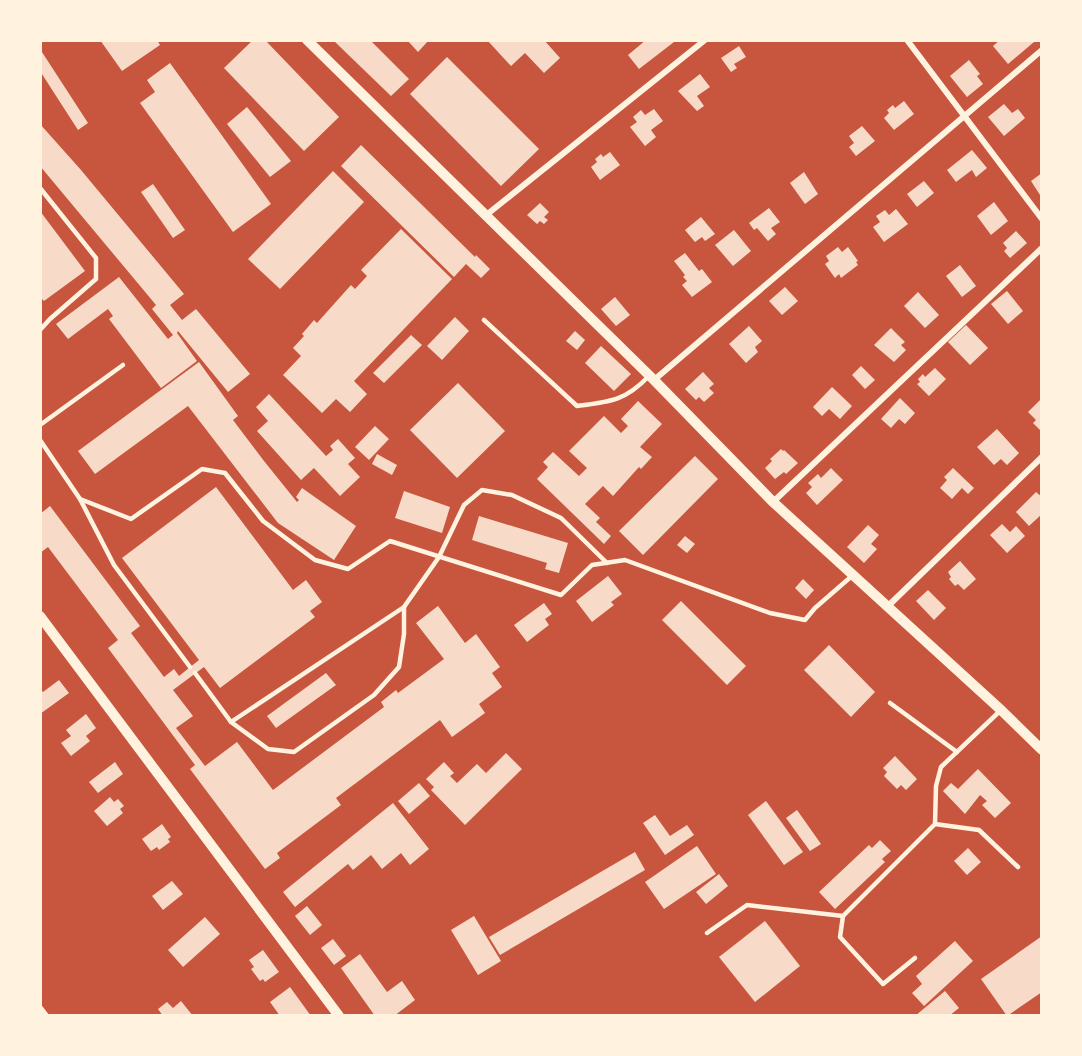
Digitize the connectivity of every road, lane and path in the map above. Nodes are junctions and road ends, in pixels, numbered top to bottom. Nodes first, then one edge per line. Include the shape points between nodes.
1 (307, 40) edge
2 (705, 40) edge
3 (907, 40) edge
4 (1041, 50) edge
5 (963, 116) junction
6 (40, 188) edge
7 (484, 216) junction
8 (1041, 219) edge
9 (1041, 248) edge
10 (484, 320) dead end
11 (42, 326) edge
12 (123, 364) dead end
13 (652, 378) junction
14 (40, 425) edge
15 (40, 440) edge
16 (1041, 458) edge
17 (80, 499) junction
18 (772, 502) junction
19 (439, 557) junction
20 (607, 563) junction
21 (853, 575) junction
22 (404, 607) junction
23 (887, 607) junction
24 (40, 616) edge
25 (190, 667) dead end
26 (195, 674) dead end
27 (890, 704) dead end
28 (1001, 710) junction
29 (231, 722) junction
30 (1041, 750) edge
31 (957, 752) junction
32 (934, 824) junction
33 (1018, 867) dead end
34 (843, 916) junction
35 (706, 933) dead end
36 (915, 958) dead end
37 (40, 1007) edge
38 (47, 1016) edge
39 (339, 1016) edge

1 - 7 street
2 - 7 street
3 - 5 street
4 - 5 street
5 - 8 street
5 - 13 street
6 - 11 lane via 96,258 96,279
7 - 13 street
9 - 18 street
10 - 13 lane via 577,406 616,401
12 - 14 lane
13 - 18 street
15 - 17 lane
16 - 23 street
17 - 19 lane via 131,519 202,469 225,473 263,521 315,560 348,569 390,542
17 - 25 lane via 114,565
18 - 21 street
19 - 20 lane via 561,595 592,565
19 - 20 lane via 464,505 482,490 512,495 561,518
19 - 22 lane
20 - 21 lane via 625,560 770,613 805,620
21 - 23 street
22 - 29 lane
22 - 29 lane via 399,667 374,695 294,752 268,749
23 - 28 street
24 - 39 street
26 - 29 lane
27 - 31 lane
28 - 30 street
28 - 31 lane
31 - 32 lane via 941,768
32 - 33 lane via 979,830
32 - 34 lane
34 - 35 lane via 747,905
34 - 36 lane via 840,937 883,984
37 - 38 lane

